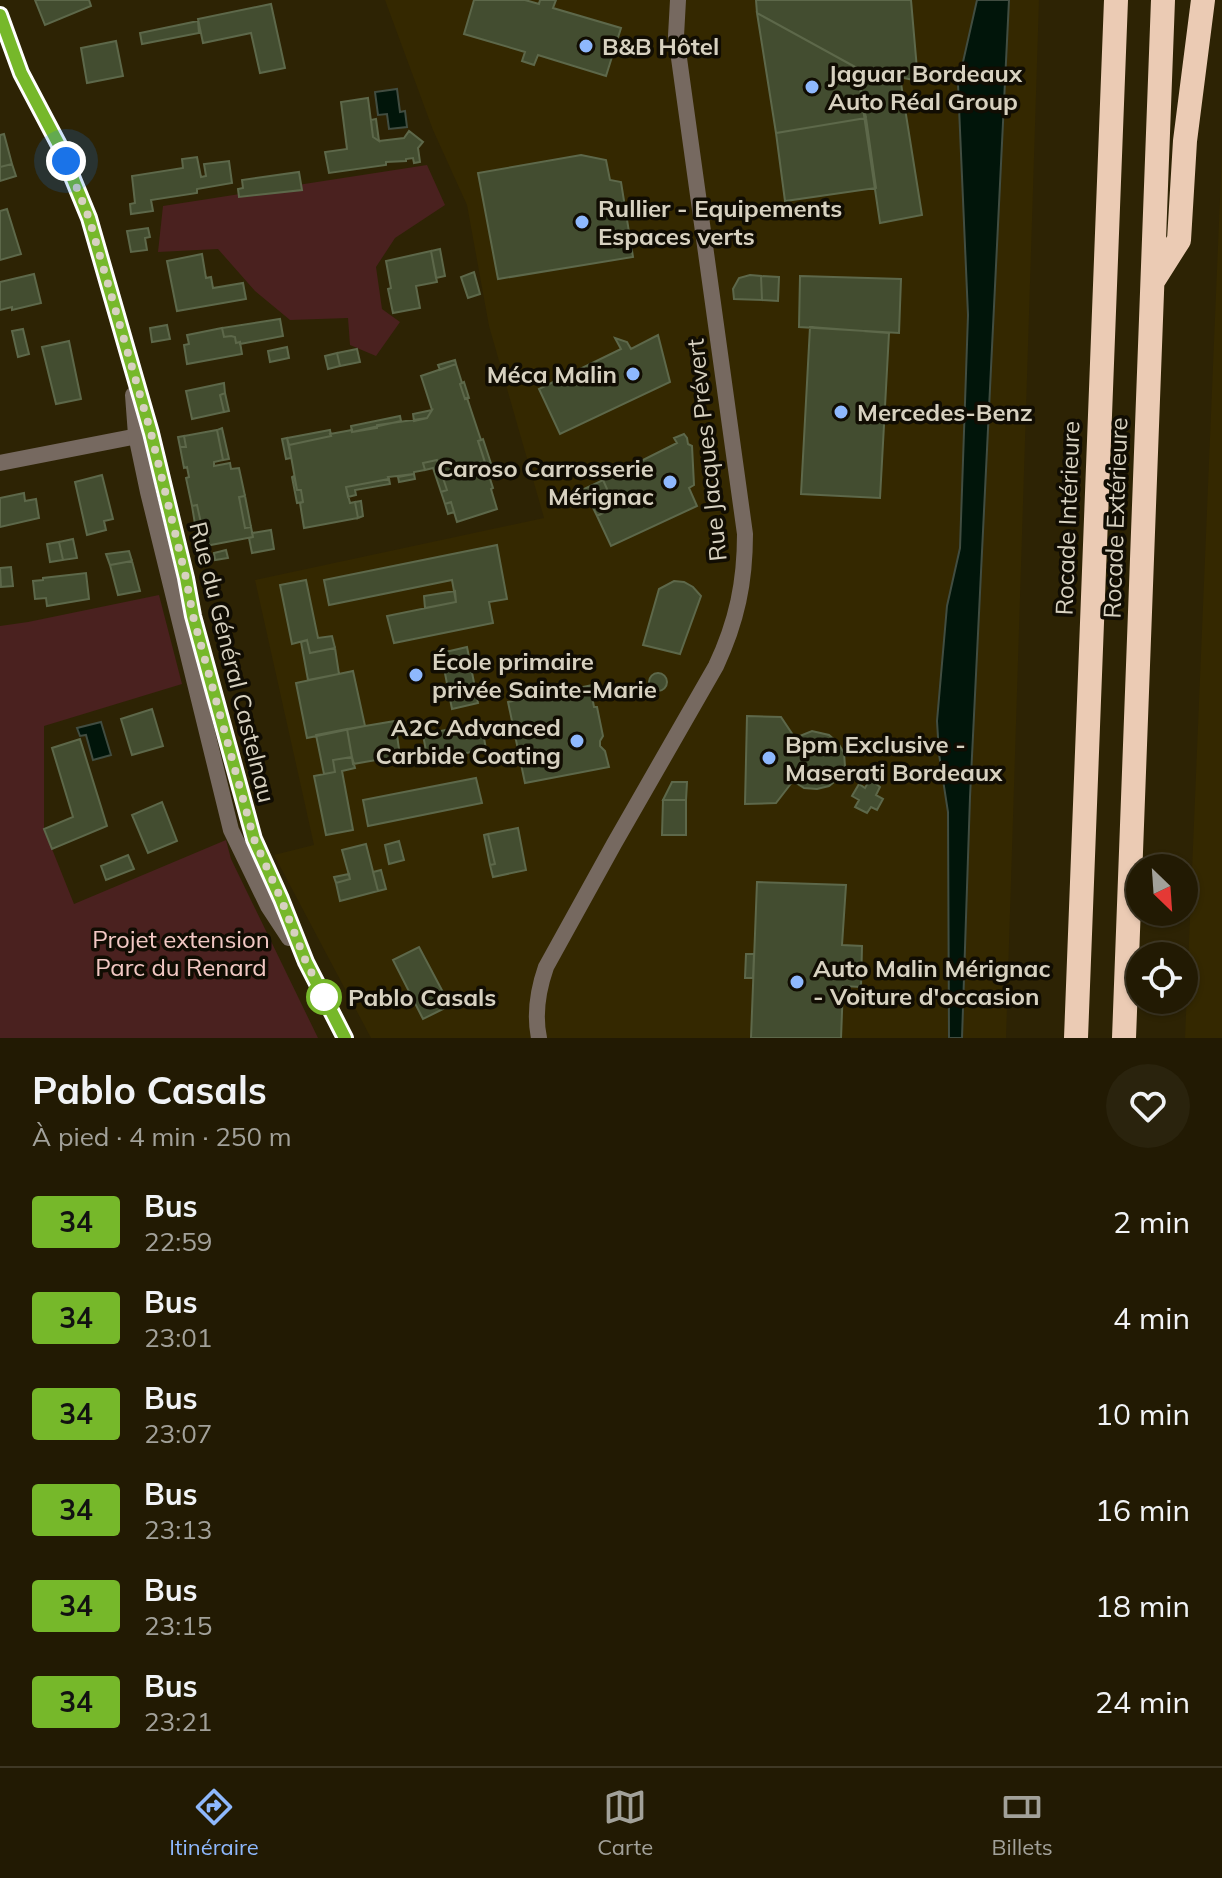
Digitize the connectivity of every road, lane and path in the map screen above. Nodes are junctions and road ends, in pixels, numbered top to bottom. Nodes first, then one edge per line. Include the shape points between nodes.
1 (678, 0) edge
2 (1163, 0) edge
3 (1203, 0) edge
4 (1115, 1) edge
5 (0, 15) edge
6 (1152, 283) junction
7 (144, 434) junction
8 (0, 463) edge
9 (345, 1038) edge
10 (539, 1038) edge
11 (1076, 1038) edge
12 (1124, 1038) edge

1 - 10 street, Rue Jacques Prévert via 676,36 745,534 743,581 716,666 546,967 537,1009
2 - 6 highway, Rocade Extérieure
3 - 6 highway via 1179,240
4 - 11 highway, Rocade Intérieure
5 - 7 street, Rue du Général Castelnau via 21,73 89,218
6 - 12 highway, Rocade Extérieure
7 - 8 street
7 - 9 street, Rue du Général Castelnau via 254,839

